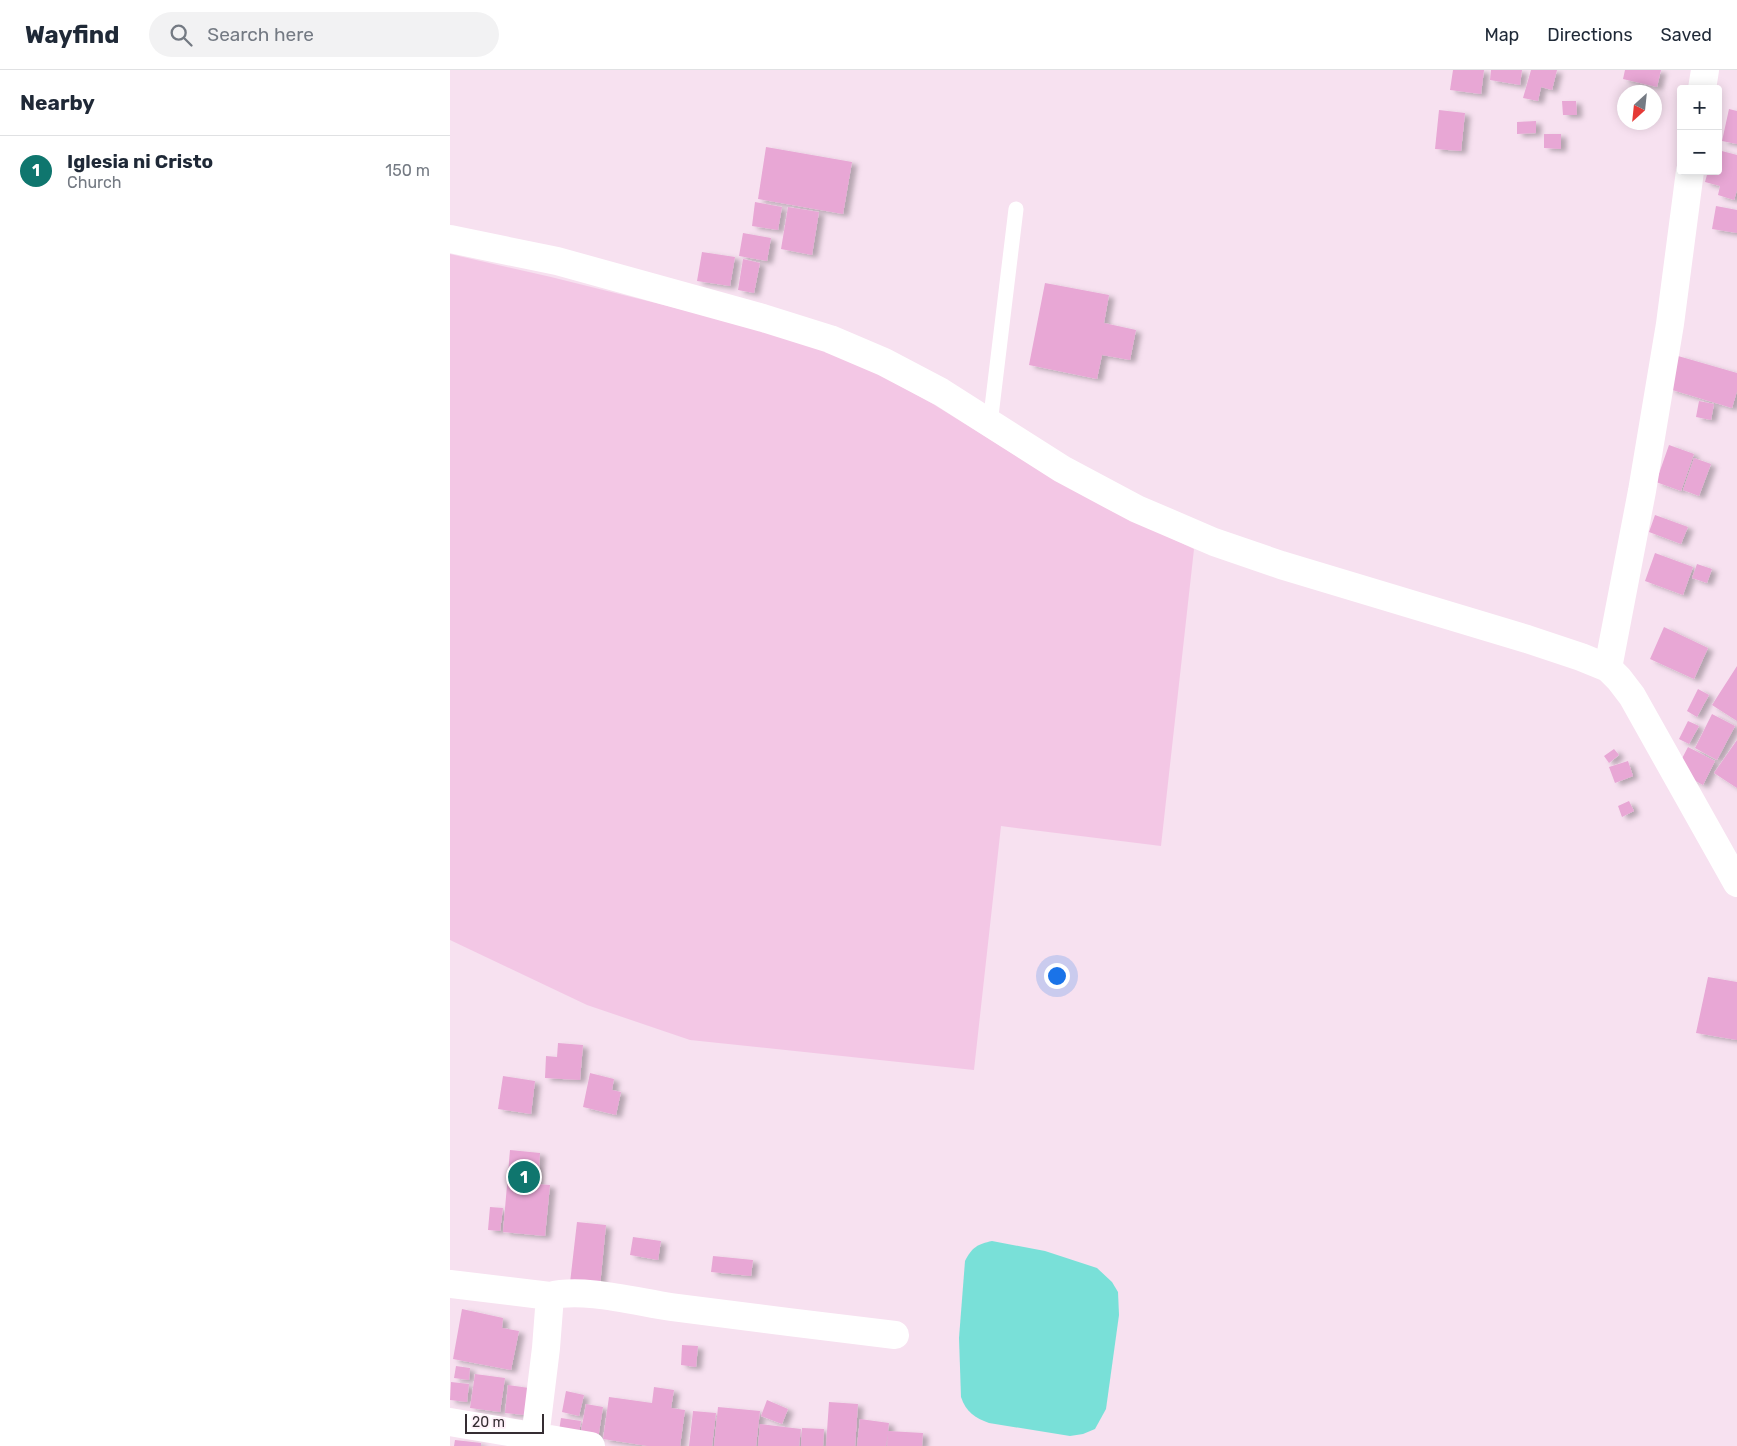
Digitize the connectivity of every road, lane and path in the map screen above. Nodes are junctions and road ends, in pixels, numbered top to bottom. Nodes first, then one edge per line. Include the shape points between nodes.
1 (1704, 70) edge
2 (1702, 85) edge
3 (1689, 175) edge
4 (1016, 209) dead end
5 (450, 239) edge
6 (990, 424) junction
7 (1608, 668) junction
8 (1736, 879) edge
9 (450, 1284) edge
10 (550, 1296) junction
11 (895, 1335) dead end
12 (450, 1422) edge
13 (535, 1442) edge
14 (591, 1446) edge

1 - 2 street
3 - 7 street via 1668,334
4 - 6 lane
5 - 6 street via 557,261 830,339 884,362 941,392
6 - 7 street via 1062,470 1137,509 1214,542 1527,639
7 - 8 street via 1632,696
9 - 10 street
10 - 11 street via 584,1294
10 - 13 street
12 - 13 street
13 - 14 street

